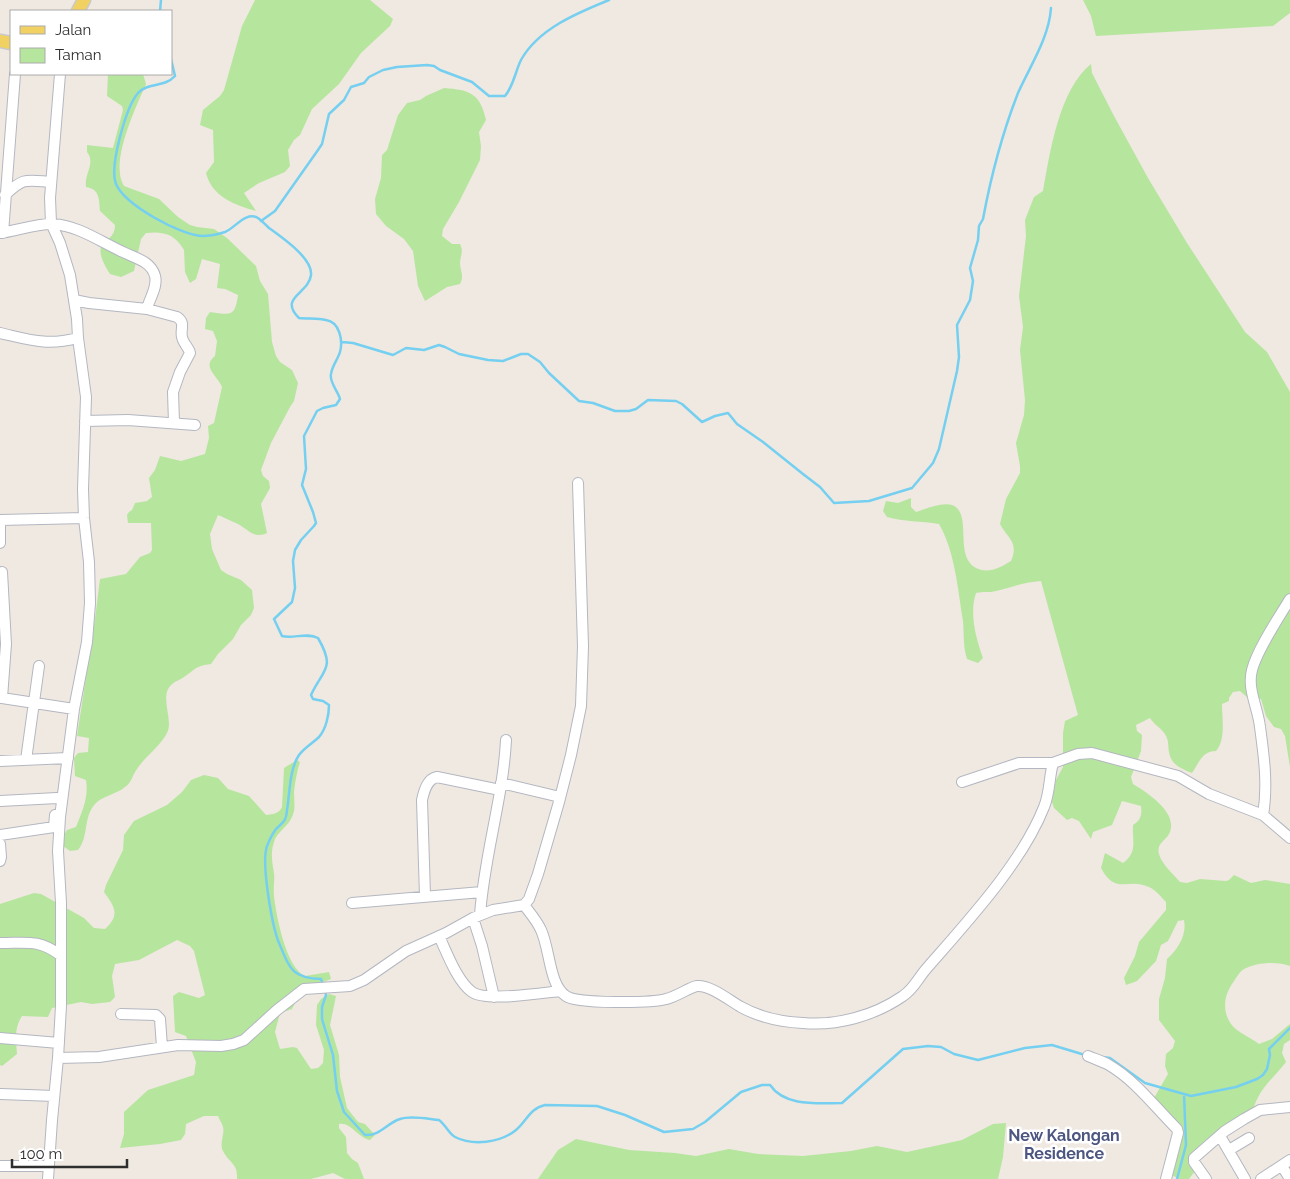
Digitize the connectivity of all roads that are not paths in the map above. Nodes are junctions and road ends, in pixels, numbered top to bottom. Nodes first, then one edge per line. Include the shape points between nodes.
1 (15, 75) edge
2 (60, 75) edge
3 (51, 182) junction
4 (3, 198) edge
5 (51, 224) junction
6 (2, 233) edge
7 (74, 300) junction
8 (147, 309) junction
9 (0, 333) edge
10 (78, 338) junction
11 (85, 421) junction
12 (174, 423) junction
13 (195, 425) dead end
14 (578, 483) dead end
15 (84, 518) junction
16 (0, 520) edge
17 (0, 543) edge
18 (2, 572) dead end
19 (1290, 599) edge
20 (2, 610) edge
21 (3, 644) edge
22 (39, 666) dead end
23 (2, 674) edge
24 (35, 702) junction
25 (1, 705) edge
26 (74, 709) junction
27 (506, 740) dead end
28 (65, 758) junction
29 (26, 760) junction
30 (0, 761) edge
31 (1053, 763) junction
32 (962, 782) dead end
33 (501, 787) junction
34 (560, 796) junction
35 (57, 798) junction
36 (0, 801) edge
37 (1263, 815) junction
38 (0, 835) edge
39 (1290, 838) edge
40 (0, 844) edge
41 (0, 861) edge
42 (482, 892) junction
43 (425, 896) junction
44 (352, 903) dead end
45 (524, 906) junction
46 (477, 916) junction
47 (439, 936) junction
48 (1, 943) dead end
49 (60, 955) junction
50 (560, 991) junction
51 (494, 997) junction
52 (121, 1014) dead end
53 (0, 1038) edge
54 (59, 1043) junction
55 (162, 1047) junction
56 (1088, 1056) dead end
57 (58, 1058) junction
58 (0, 1095) edge
59 (54, 1096) junction
60 (1290, 1107) edge
61 (1220, 1136) junction
62 (1249, 1138) dead end
63 (1229, 1150) junction
64 (1286, 1163) edge
65 (0, 1166) edge
66 (48, 1166) junction
67 (48, 1179) edge
68 (1166, 1179) edge
69 (1206, 1179) edge
70 (1245, 1179) edge
71 (1261, 1179) edge
72 (1290, 1179) edge

1 - 4 street
2 - 3 street
3 - 4 street via 20,182
3 - 5 street
4 - 6 street
5 - 6 street
5 - 7 street via 70,275
5 - 8 street via 90,234 142,260 156,278
7 - 8 street
7 - 10 street
8 - 12 street via 179,317 182,337 190,350 173,392
9 - 10 street via 44,343
10 - 11 street via 86,397
11 - 12 street
11 - 15 street
12 - 13 street
14 - 34 street via 583,646 581,706
15 - 16 street
15 - 26 street via 90,603 87,642
16 - 17 street
18 - 20 street
19 - 37 street via 1264,644 1251,676 1250,685 1260,725 1266,794
20 - 21 street
21 - 23 street
22 - 24 street
23 - 25 street
24 - 25 street
24 - 26 street
24 - 29 street
26 - 28 street
27 - 33 street
28 - 29 street
28 - 35 street
28 - 49 street via 58,851
29 - 30 street
31 - 32 street via 1019,763
31 - 37 street via 1078,754 1092,753 1178,776 1209,794
31 - 50 street via 1043,810 1008,870 920,975 915,986 890,1004 844,1021 802,1024 742,1008 705,987 690,988 666,1000 645,1001 586,1002 570,999
33 - 34 street
33 - 42 street
33 - 43 street via 437,777 427,785 422,800
34 - 45 street via 538,874
35 - 36 street
35 - 38 street via 54,827
37 - 39 street
40 - 41 street
42 - 43 street
42 - 46 street
43 - 44 street
45 - 46 street via 499,908
45 - 50 street via 541,930
46 - 47 street
46 - 51 street
47 - 51 street via 468,988 479,996
47 - 55 street via 406,951 350,986 304,989 244,1040 221,1046
48 - 49 street via 39,943
49 - 54 street
50 - 51 street
52 - 55 street via 156,1015 160,1019
53 - 54 street
54 - 57 street
55 - 57 street via 99,1057
56 - 68 street via 1122,1074 1177,1129
57 - 59 street
58 - 59 street
59 - 66 street
60 - 61 street via 1260,1110
61 - 63 street
61 - 69 street via 1194,1158
62 - 63 street
63 - 70 street
64 - 71 street
64 - 72 street
65 - 66 street
66 - 67 street

